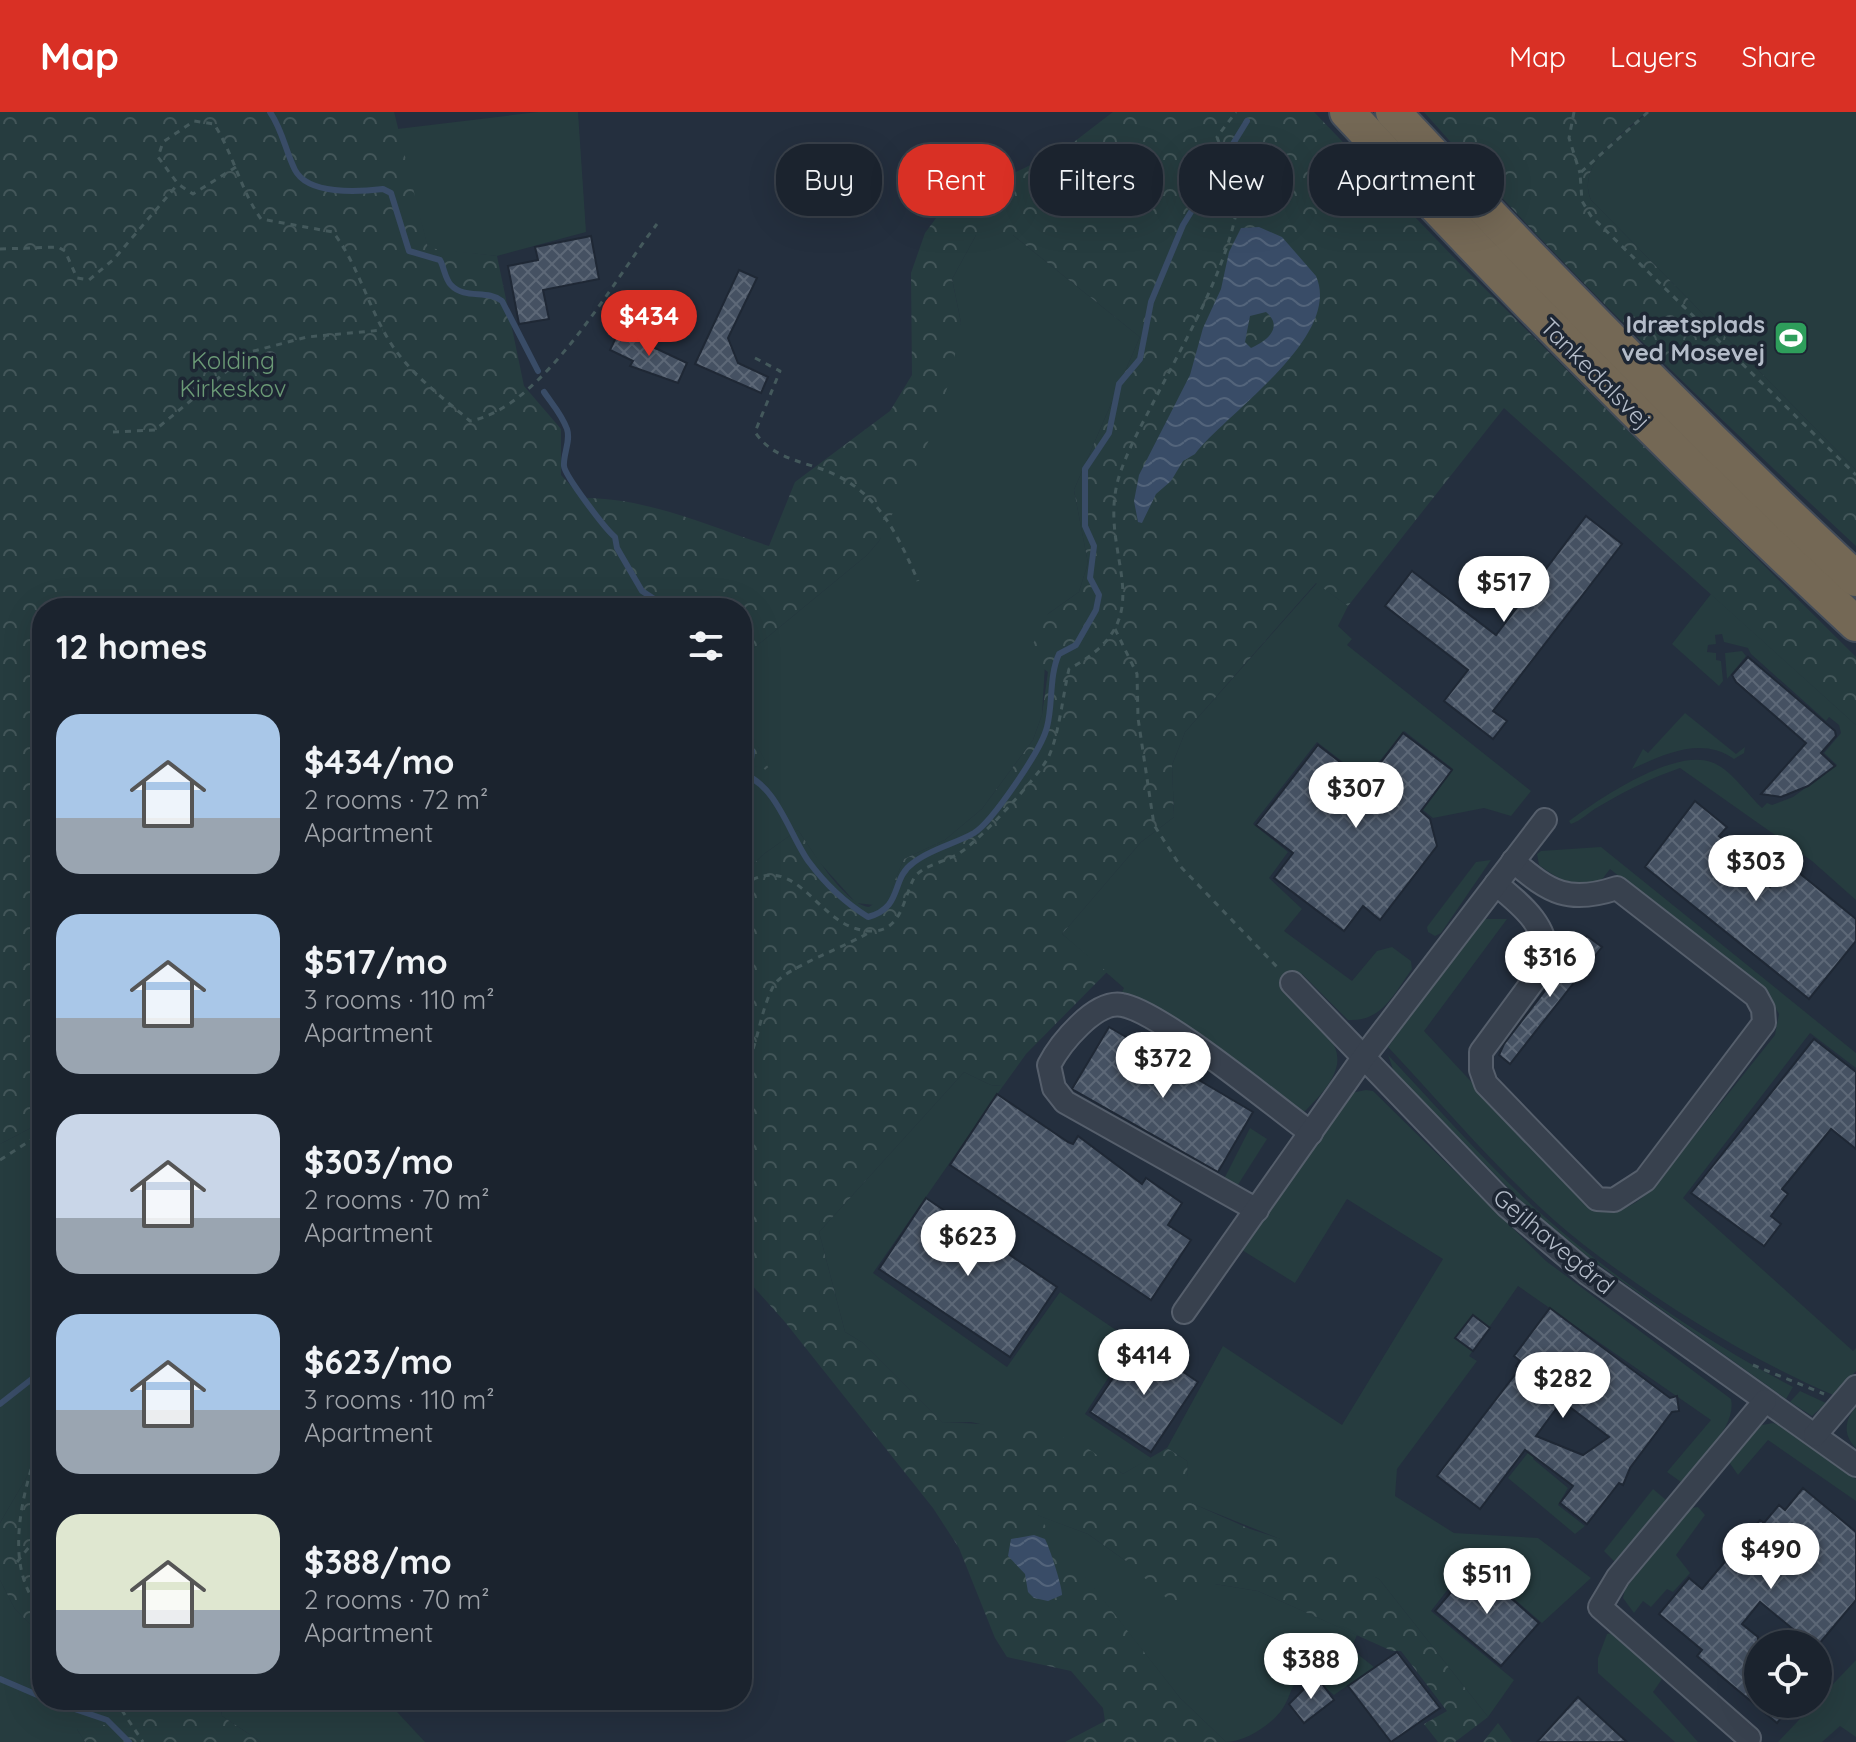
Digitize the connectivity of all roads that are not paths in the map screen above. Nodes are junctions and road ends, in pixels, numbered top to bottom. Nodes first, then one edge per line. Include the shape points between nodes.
1 (1347, 112) edge
2 (1393, 112) edge
3 (1856, 579) edge
4 (1856, 624) edge
5 (1545, 820) dead end
6 (1513, 861) junction
7 (1496, 884) junction
8 (1292, 983) road end
9 (1363, 1058) junction
10 (1311, 1133) junction
11 (1257, 1210) junction
12 (1184, 1312) dead end
13 (1849, 1395) edge
14 (1765, 1401) junction
15 (1815, 1435) junction
16 (1856, 1465) edge
17 (1749, 1738) dead end

1 - 4 highway, Tankedalsvej via 1563,341
2 - 3 highway, Tankedalsvej via 1702,434
5 - 6 street
6 - 7 street
6 - 7 street via 1540,884 1575,898 1617,888 1756,996 1763,1009 1764,1023 1645,1180 1614,1200 1597,1199 1486,1084 1481,1052 1545,965 1548,950 1520,904
7 - 9 street
8 - 9 street, Gejlhavegård
9 - 10 street
9 - 14 street, Gejlhavegård via 1507,1206 1588,1274
10 - 11 street
10 - 11 street via 1159,1022 1122,1005 1081,1023 1059,1046 1049,1065 1054,1088 1065,1102
11 - 12 street
13 - 15 street
14 - 15 street, Gejlhavegård
14 - 17 street via 1618,1577 1600,1607
15 - 16 street, Gejlhavegård

